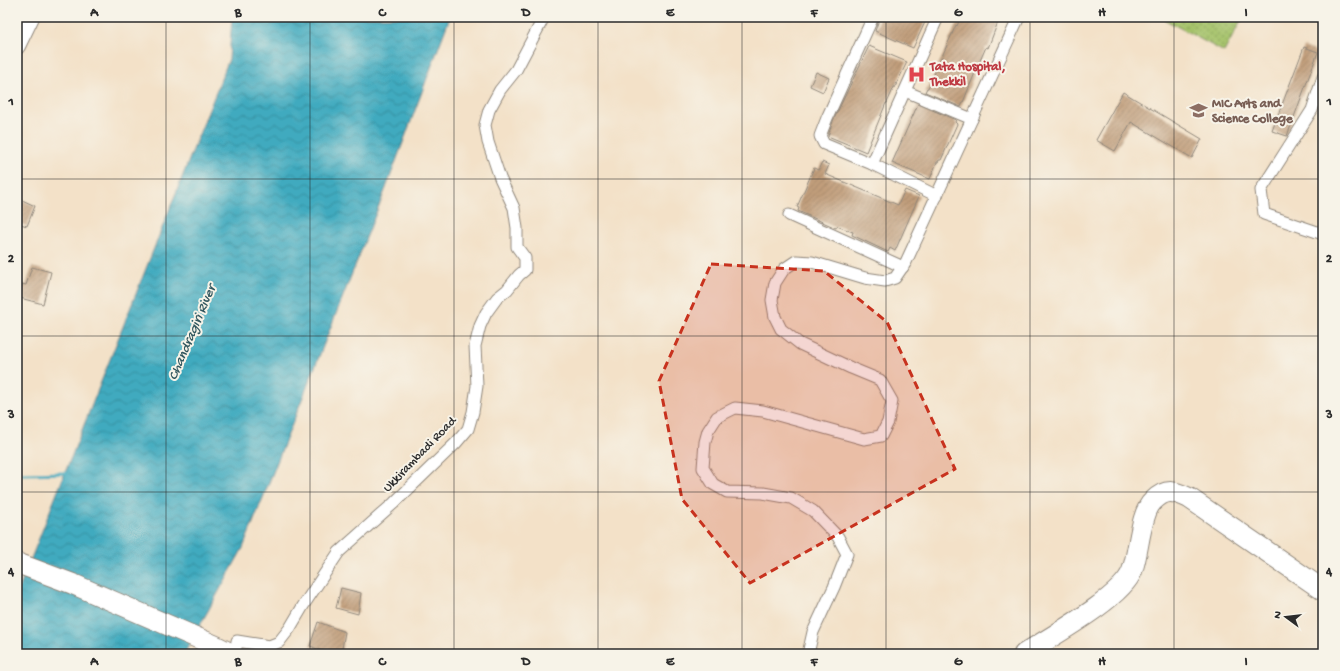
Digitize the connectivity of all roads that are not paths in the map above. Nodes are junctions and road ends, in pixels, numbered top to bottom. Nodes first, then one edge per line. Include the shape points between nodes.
1 (31, 17) edge
2 (544, 17) edge
3 (873, 17) edge
4 (938, 17) edge
5 (1019, 17) edge
6 (17, 46) edge
7 (1323, 77) edge
8 (905, 91) junction
9 (972, 119) junction
10 (872, 164) junction
11 (936, 196) junction
12 (789, 215) dead end
13 (1323, 234) edge
14 (903, 267) junction
15 (17, 563) edge
16 (1323, 590) edge
17 (228, 651) edge
18 (808, 654) edge
19 (1024, 654) edge

1 - 6 main road
2 - 17 street, Ukkirambadi Road via 516,70 500,90 489,110 485,125 500,178 514,208 517,247 525,258 525,270 508,290 497,298 480,326 475,346 477,386 468,429 394,503 339,552 279,642 269,646 237,641
3 - 10 street via 820,136 824,144
4 - 8 street
5 - 9 street
7 - 13 street via 1312,110 1261,190 1264,214
8 - 9 street
8 - 10 street
9 - 11 street
10 - 11 street
11 - 14 street
12 - 14 street
14 - 18 street via 895,278 885,281 865,278 812,262 796,261 784,269 775,283 772,300 775,318 781,329 800,344 880,380 892,401 888,422 881,436 864,439 763,411 735,408 717,417 708,431 705,442 703,468 713,484 727,492 763,493 791,498 813,511 838,537 847,554 813,632
15 - 17 highway via 73,584
16 - 19 highway via 1189,498 1175,492 1162,494 1151,502 1144,519 1132,572 1119,590

